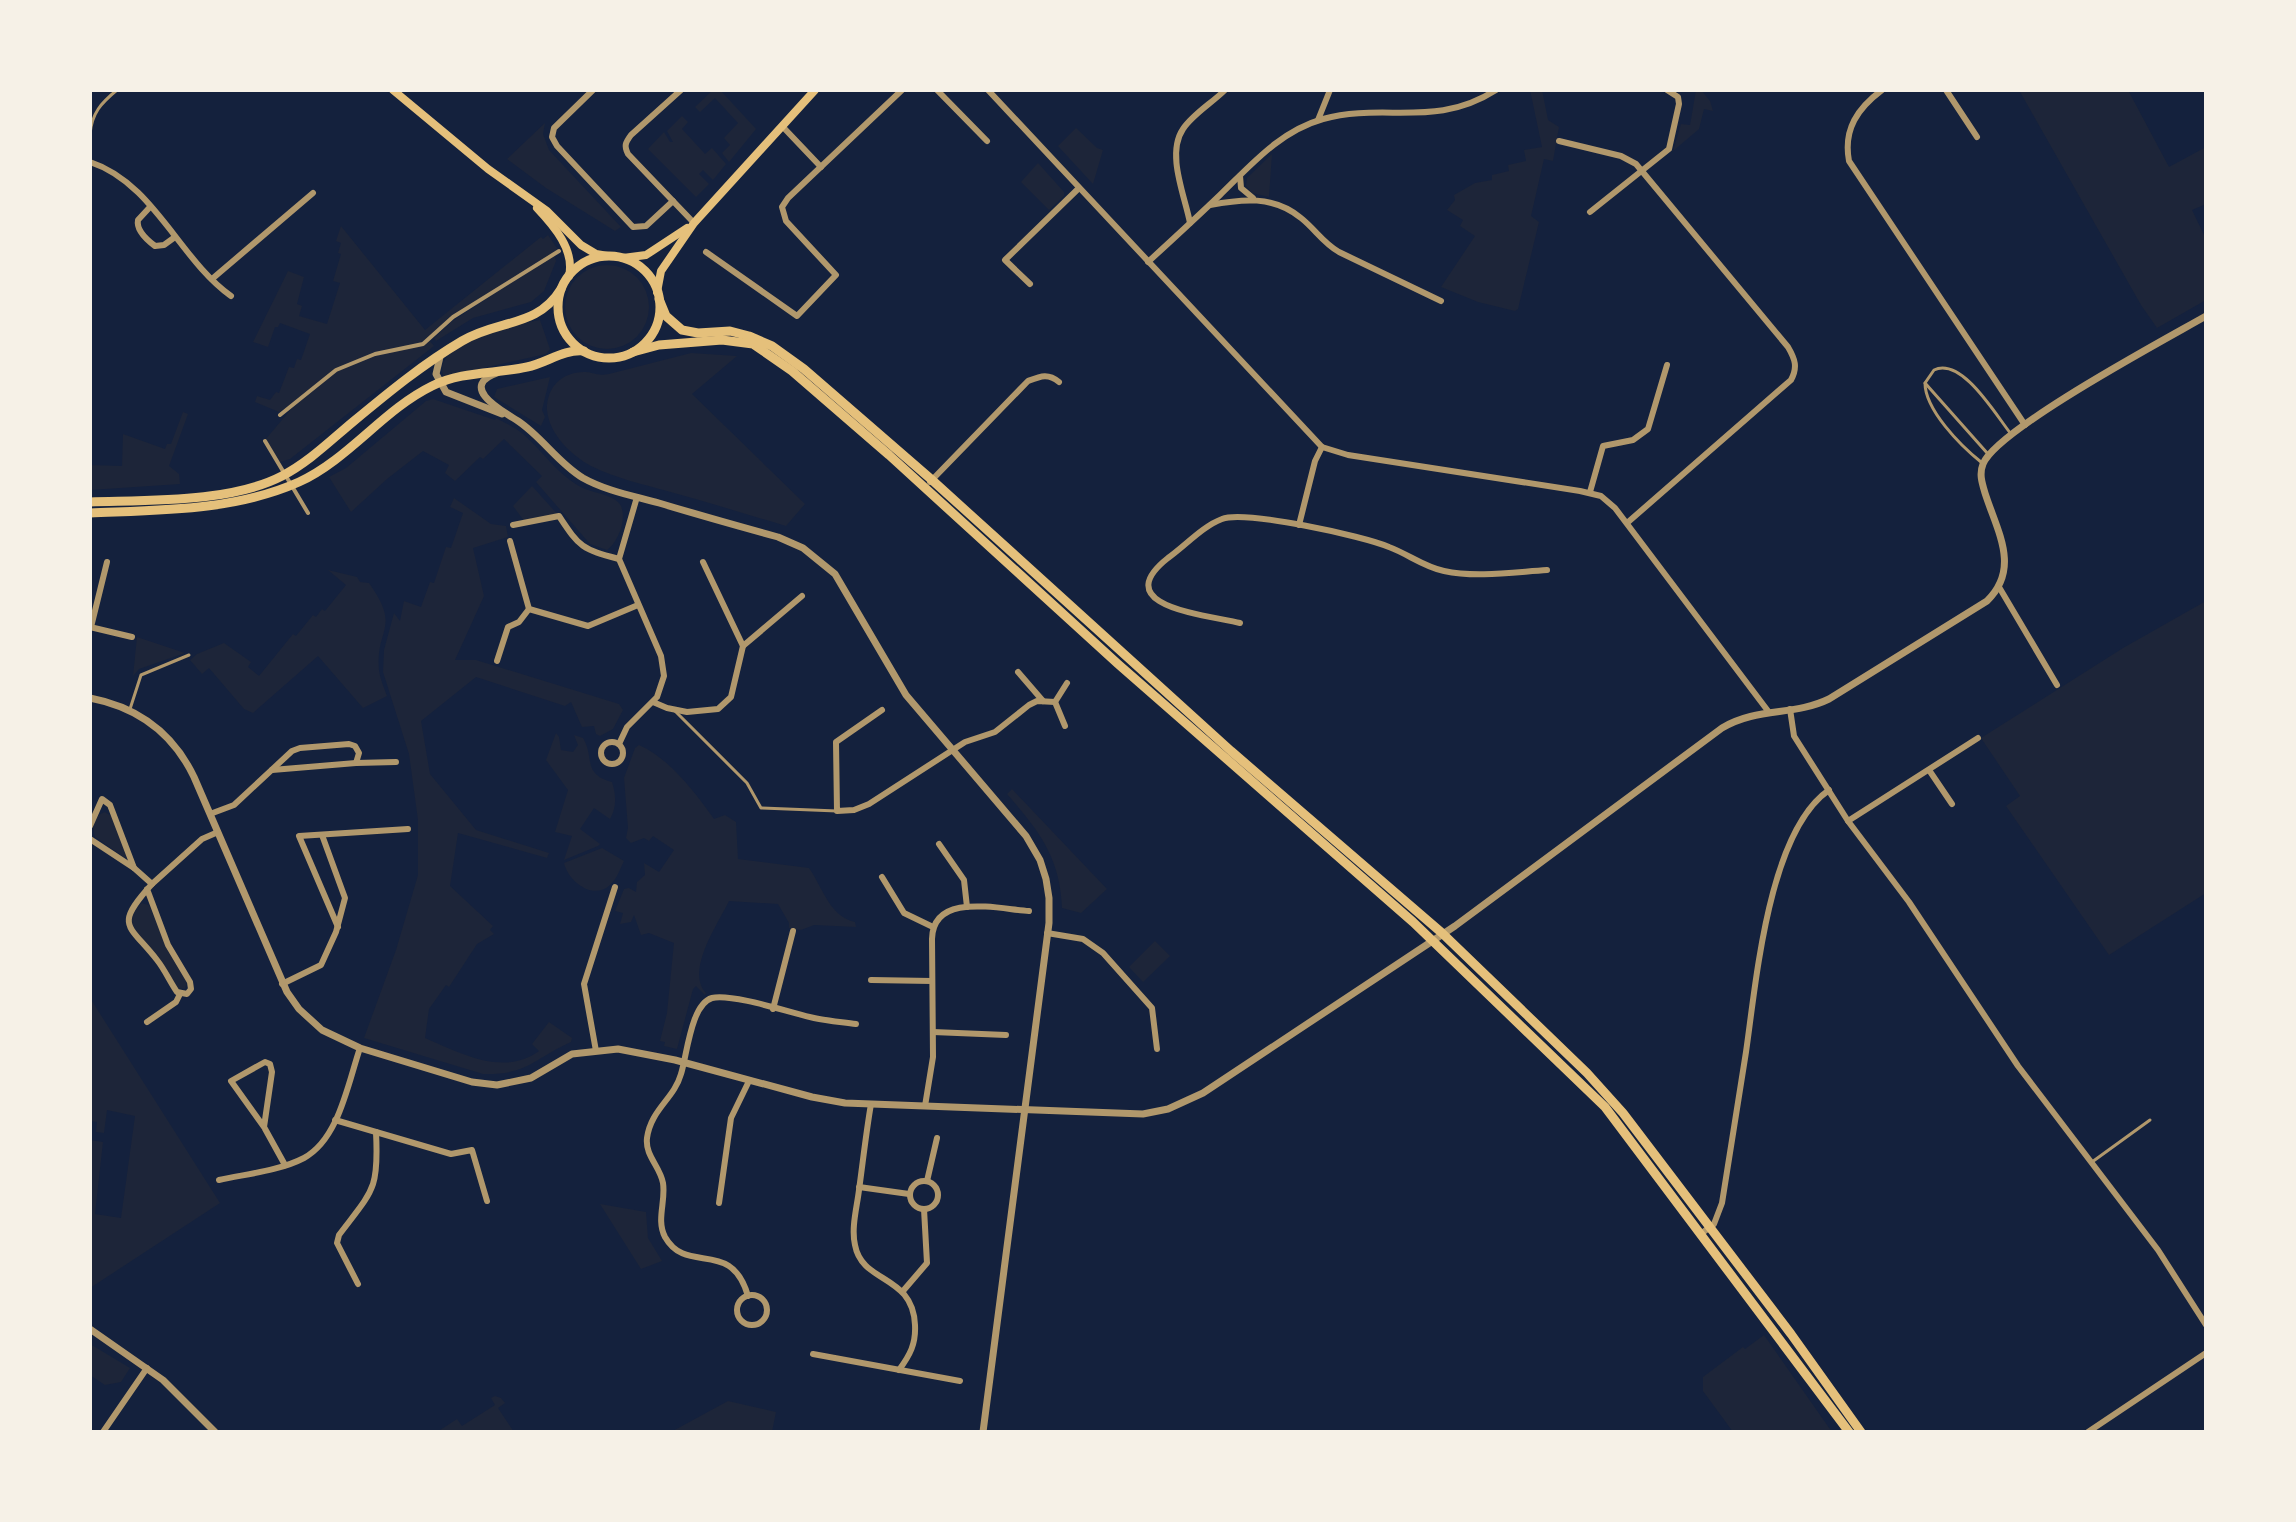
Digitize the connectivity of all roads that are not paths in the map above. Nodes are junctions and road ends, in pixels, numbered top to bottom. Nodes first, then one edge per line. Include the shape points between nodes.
1 (117, 90) edge
2 (393, 90) edge
3 (593, 90) edge
4 (681, 90) edge
5 (815, 90) edge
6 (902, 90) edge
7 (937, 90) edge
8 (988, 90) edge
9 (1225, 90) edge
10 (1330, 90) edge
11 (1496, 90) edge
12 (1667, 90) edge
13 (1882, 90) edge
14 (1946, 90) edge
15 (1318, 120) junction
16 (782, 126) junction
17 (90, 134) edge
18 (1977, 137) dead end
19 (987, 141) dead end
20 (1559, 141) dead end
21 (90, 162) edge
22 (821, 167) junction
23 (1642, 171) junction
24 (1240, 176) junction
25 (1078, 189) junction
26 (313, 193) dead end
27 (522, 194) junction
28 (1256, 200) junction
29 (673, 201) junction
30 (1210, 205) junction
31 (150, 207) junction
32 (1590, 212) dead end
33 (694, 223) junction
34 (1190, 223) junction
35 (175, 237) junction
36 (559, 251) dead end
37 (706, 252) dead end
38 (608, 256) junction
39 (623, 258) junction
40 (1148, 262) junction
41 (569, 276) junction
42 (212, 279) junction
43 (1030, 284) dead end
44 (561, 289) junction
45 (231, 296) dead end
46 (658, 296) junction
47 (1441, 301) dead end
48 (2206, 316) edge
49 (584, 351) junction
50 (633, 352) junction
51 (442, 353) junction
52 (1667, 365) dead end
53 (519, 369) junction
54 (1059, 382) dead end
55 (438, 383) junction
56 (1925, 383) junction
57 (280, 415) dead end
58 (515, 419) junction
59 (2025, 425) junction
60 (2011, 434) junction
61 (265, 441) dead end
62 (1322, 447) junction
63 (1988, 454) junction
64 (1983, 463) junction
65 (928, 484) junction
66 (1590, 492) junction
67 (637, 497) junction
68 (90, 502) edge
69 (90, 513) edge
70 (308, 513) dead end
71 (1627, 523) junction
72 (513, 525) dead end
73 (1299, 525) junction
74 (510, 541) dead end
75 (619, 559) junction
76 (107, 562) dead end
77 (703, 562) dead end
78 (1547, 570) dead end
79 (1999, 587) junction
80 (802, 596) dead end
81 (638, 605) junction
82 (529, 609) junction
83 (1240, 623) dead end
84 (91, 627) edge
85 (132, 637) dead end
86 (743, 646) junction
87 (189, 655) dead end
88 (497, 661) dead end
89 (1018, 672) dead end
90 (1067, 683) dead end
91 (2057, 685) dead end
92 (90, 698) edge
93 (1043, 701) junction
94 (653, 702) junction
95 (1055, 702) junction
96 (130, 709) junction
97 (1790, 709) junction
98 (674, 710) junction
99 (882, 710) dead end
100 (1768, 711) junction
101 (1065, 726) dead end
102 (1978, 738) dead end
103 (619, 744) dead end
104 (953, 750) junction
105 (396, 762) dead end
106 (356, 763) junction
107 (272, 770) junction
108 (1929, 770) junction
109 (1829, 790) junction
110 (1952, 804) dead end
111 (837, 811) junction
112 (210, 814) junction
113 (1848, 821) junction
114 (90, 826) edge
115 (408, 829) dead end
116 (218, 832) junction
117 (322, 835) junction
118 (90, 839) edge
119 (939, 844) dead end
120 (134, 868) junction
121 (882, 877) dead end
122 (150, 887) junction
123 (615, 887) dead end
124 (967, 907) junction
125 (1029, 911) dead end
126 (338, 927) junction
127 (933, 927) junction
128 (793, 931) dead end
129 (1047, 933) junction
130 (1437, 937) junction
131 (871, 980) dead end
132 (932, 981) junction
133 (282, 984) junction
134 (180, 994) junction
135 (773, 1009) junction
136 (147, 1022) dead end
137 (856, 1024) dead end
138 (933, 1032) junction
139 (1006, 1035) dead end
140 (360, 1048) junction
141 (1157, 1049) dead end
142 (596, 1051) junction
143 (684, 1063) junction
144 (749, 1081) junction
145 (871, 1104) junction
146 (925, 1106) junction
147 (1024, 1110) junction
148 (335, 1120) junction
149 (2150, 1120) dead end
150 (264, 1127) junction
151 (376, 1132) junction
152 (937, 1138) dead end
153 (2091, 1163) junction
154 (285, 1165) junction
155 (219, 1180) dead end
156 (927, 1181) junction
157 (859, 1187) junction
158 (909, 1194) junction
159 (487, 1201) dead end
160 (719, 1203) dead end
161 (924, 1209) junction
162 (1706, 1230) junction
163 (358, 1284) dead end
164 (903, 1291) junction
165 (748, 1296) junction
166 (2206, 1325) edge
167 (90, 1329) edge
168 (2206, 1353) edge
169 (813, 1354) dead end
170 (147, 1368) junction
171 (899, 1370) junction
172 (960, 1381) dead end
173 (103, 1432) edge
174 (215, 1432) edge
175 (983, 1432) edge
176 (1849, 1432) edge
177 (1861, 1432) edge
178 (2088, 1432) edge

1 - 17 lane via 100,104
2 - 27 main road
3 - 29 street via 557,124 552,137 557,146 633,227 641,228
4 - 29 street via 625,143 628,154
5 - 16 main road
6 - 22 street
7 - 19 street
8 - 25 street
9 - 34 street via 1189,122 1177,142
10 - 15 street
11 - 15 street via 1442,112
12 - 23 street via 1679,104 1672,141 1664,155
13 - 59 street via 1855,118 1848,139 1849,161
14 - 18 street
15 - 24 street via 1282,138
16 - 22 street
16 - 33 main road
20 - 23 street via 1621,156
21 - 31 street via 119,176
22 - 37 street via 782,207 786,221 836,275 797,316
23 - 32 street
23 - 71 street via 1788,347 1796,371
24 - 28 street via 1241,188
24 - 30 street
25 - 40 street
25 - 43 street via 1005,260
26 - 42 street
27 - 38 main road via 581,245
27 - 41 main road via 565,245
28 - 30 street
28 - 47 street via 1291,210 1339,252
29 - 33 street
30 - 34 street
31 - 35 street
31 - 35 street via 138,220 143,234 155,246
33 - 39 main road via 646,255
33 - 46 main road via 661,271
34 - 40 street
35 - 42 street
36 - 57 street via 453,317 423,344 375,354 336,370
38 - 39 main road
38 - 41 main road via 584,263
39 - 46 main road via 644,271
40 - 62 street
41 - 44 main road
42 - 45 street
44 - 49 main road via 560,323
44 - 51 main road via 541,312 482,331
46 - 50 main road via 654,329
46 - 65 main road via 666,316 682,330 738,333 772,346 824,386
48 - 59 street
49 - 50 main road via 608,358
49 - 53 main road via 566,351
50 - 65 main road via 722,340 753,344
51 - 55 street
51 - 68 main road via 304,463 275,480 196,497
52 - 66 street via 1648,429 1633,440 1603,446
53 - 55 main road
53 - 58 street via 490,376 482,386 488,402
54 - 65 street via 1042,376 1028,381
55 - 58 street via 450,395
55 - 69 main road via 322,470 287,487 206,507
56 - 60 lane via 1934,370 1955,369
56 - 63 lane
56 - 64 lane via 1931,406
58 - 67 street via 585,479
59 - 60 street
60 - 63 street
61 - 70 street
62 - 66 street
62 - 73 street
63 - 64 street
64 - 79 street via 1981,482 2006,562
65 - 130 main road via 1118,664
66 - 71 street via 1609,501
67 - 75 street
67 - 104 street via 778,537 814,556 843,586 906,695
71 - 100 street
72 - 75 street via 559,516 580,545
73 - 78 street via 1376,542 1449,572
73 - 83 street via 1224,518 1153,573 1148,587 1155,601
74 - 82 street
75 - 81 street
76 - 84 street
77 - 86 street
79 - 91 street
79 - 97 street via 1987,601 1843,692
80 - 86 street
81 - 82 street via 588,626
81 - 94 street via 664,669
82 - 88 street via 508,627
84 - 85 street
86 - 98 street via 727,702 713,710
87 - 96 lane via 141,675
89 - 93 street
90 - 95 street
92 - 96 street
93 - 95 street
93 - 104 street via 1029,705 995,732
94 - 98 street
94 - 103 street
95 - 101 street
96 - 112 street via 178,749
97 - 100 street
97 - 109 street via 1794,736
98 - 111 lane via 747,783 761,808
99 - 111 street via 836,742
100 - 130 street via 1740,718 1705,739
102 - 108 street
104 - 111 street via 869,804
104 - 129 street via 1036,852 1049,898
105 - 106 street
106 - 107 street
106 - 107 street via 359,753 349,744 300,748
107 - 112 street via 234,805
108 - 110 street
108 - 113 street
109 - 113 street
109 - 162 street via 1795,832 1771,903 1722,1203
112 - 116 street
113 - 153 street
114 - 120 street via 102,799 110,805
115 - 117 street
116 - 122 street via 202,839
116 - 133 street
117 - 126 street via 344,891
117 - 126 street via 299,836
118 - 120 street
119 - 124 street via 964,880
120 - 122 street
121 - 127 street via 904,913
122 - 134 street via 171,950 190,982 190,992
122 - 134 street via 131,911 129,928
123 - 142 street via 584,984
124 - 125 street
124 - 127 street via 944,912
126 - 133 street via 321,965
127 - 132 street
128 - 135 street
129 - 141 street via 1083,939 1103,953 1152,1008
129 - 147 street
130 - 147 street via 1180,1105 1143,1114
130 - 162 main road via 1609,1097
131 - 132 street
132 - 138 street
133 - 140 street via 315,1024
134 - 136 street
135 - 137 street
135 - 143 street via 724,997 707,1000 698,1010
138 - 139 street
138 - 146 street
140 - 142 street via 497,1085 531,1078 572,1054
140 - 148 street
142 - 143 street via 625,1049
143 - 144 street
143 - 165 street via 676,1086 655,1112 647,1138 663,1182 662,1229 671,1245 685,1254 731,1266 741,1274
144 - 145 street via 825,1100
144 - 160 street via 731,1118
145 - 146 street
145 - 157 street
146 - 147 street
147 - 175 street
148 - 151 street
148 - 154 street via 310,1153
149 - 153 lane
150 - 150 street via 231,1081 265,1062 272,1072
150 - 154 street
151 - 159 street via 451,1154 472,1150
151 - 163 street via 373,1188 337,1243
152 - 156 street
153 - 166 street via 2153,1243
154 - 155 street
156 - 158 street via 915,1184
156 - 161 street via 938,1196
157 - 158 street
157 - 164 street via 854,1238 859,1257
158 - 161 street via 913,1205
161 - 164 street via 928,1258
162 - 176 main road
162 - 177 main road
164 - 171 street via 915,1330 912,1352
165 - 165 street via 739,1304 738,1316 756,1324 767,1308 760,1298
167 - 170 street
168 - 178 street
169 - 171 street
170 - 173 street
170 - 174 street
171 - 172 street

